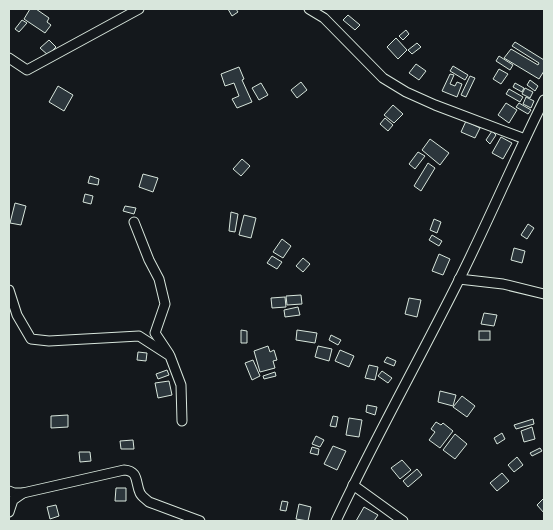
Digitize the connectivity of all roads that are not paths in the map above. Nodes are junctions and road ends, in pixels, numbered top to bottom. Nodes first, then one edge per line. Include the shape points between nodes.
1 (139, 9) edge
2 (309, 9) edge
3 (9, 58) edge
4 (544, 100) edge
5 (525, 139) junction
6 (134, 222) dead end
7 (459, 280) junction
8 (9, 290) edge
9 (544, 294) edge
10 (170, 356) junction
11 (182, 421) dead end
12 (353, 485) junction
13 (9, 491) edge
14 (23, 493) junction
15 (9, 512) edge
16 (200, 521) edge
17 (336, 521) edge
18 (403, 521) edge

1 - 3 street via 27,70
2 - 5 street via 324,18 383,78 406,92
4 - 5 street
5 - 7 street
6 - 10 street via 159,279 165,304 155,332
7 - 9 street via 503,284
7 - 12 street
8 - 10 street via 17,315 31,339 139,336
10 - 11 street via 181,385
12 - 17 street
12 - 18 street
13 - 14 street
14 - 15 street via 13,500
14 - 16 street via 124,470 134,474 143,498

